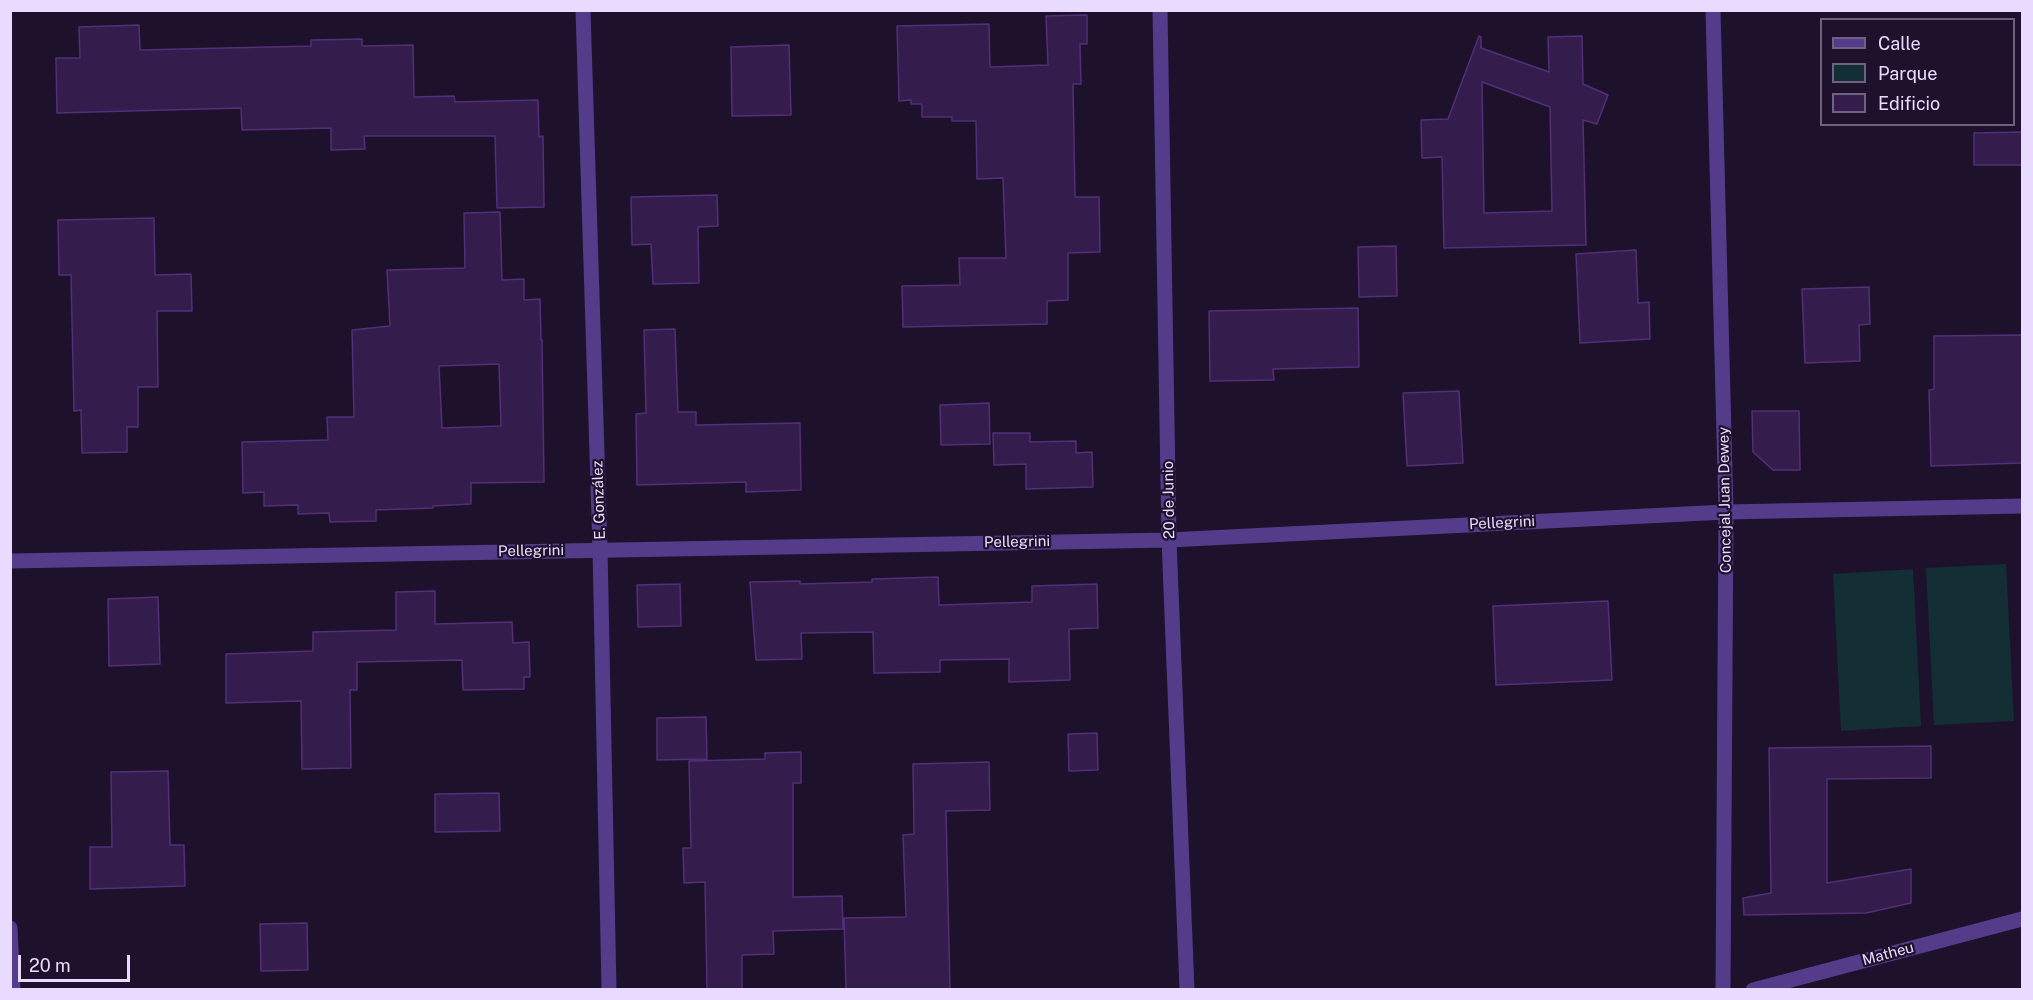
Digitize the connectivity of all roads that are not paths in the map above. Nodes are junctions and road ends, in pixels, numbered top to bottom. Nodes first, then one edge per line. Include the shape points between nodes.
1 (583, 10) edge
2 (1160, 10) edge
3 (1713, 10) edge
4 (2022, 506) edge
5 (1726, 512) junction
6 (1169, 540) junction
7 (600, 549) junction
8 (10, 561) edge
9 (2022, 919) edge
10 (10, 928) edge
11 (13, 990) edge
12 (609, 990) edge
13 (1187, 990) edge
14 (1723, 990) edge
15 (1753, 990) edge

1 - 7 street, E. González
2 - 6 street, 20 de Junio
3 - 5 street, Concejal Juan Dewey
4 - 5 street, Pellegrini
5 - 6 street, Pellegrini
5 - 14 street, Concejal Juan Dewey
6 - 7 street, Pellegrini
6 - 13 street, 20 de Junio
7 - 8 street, Pellegrini
7 - 12 street, E. González
9 - 15 street, Matheu
10 - 11 street

